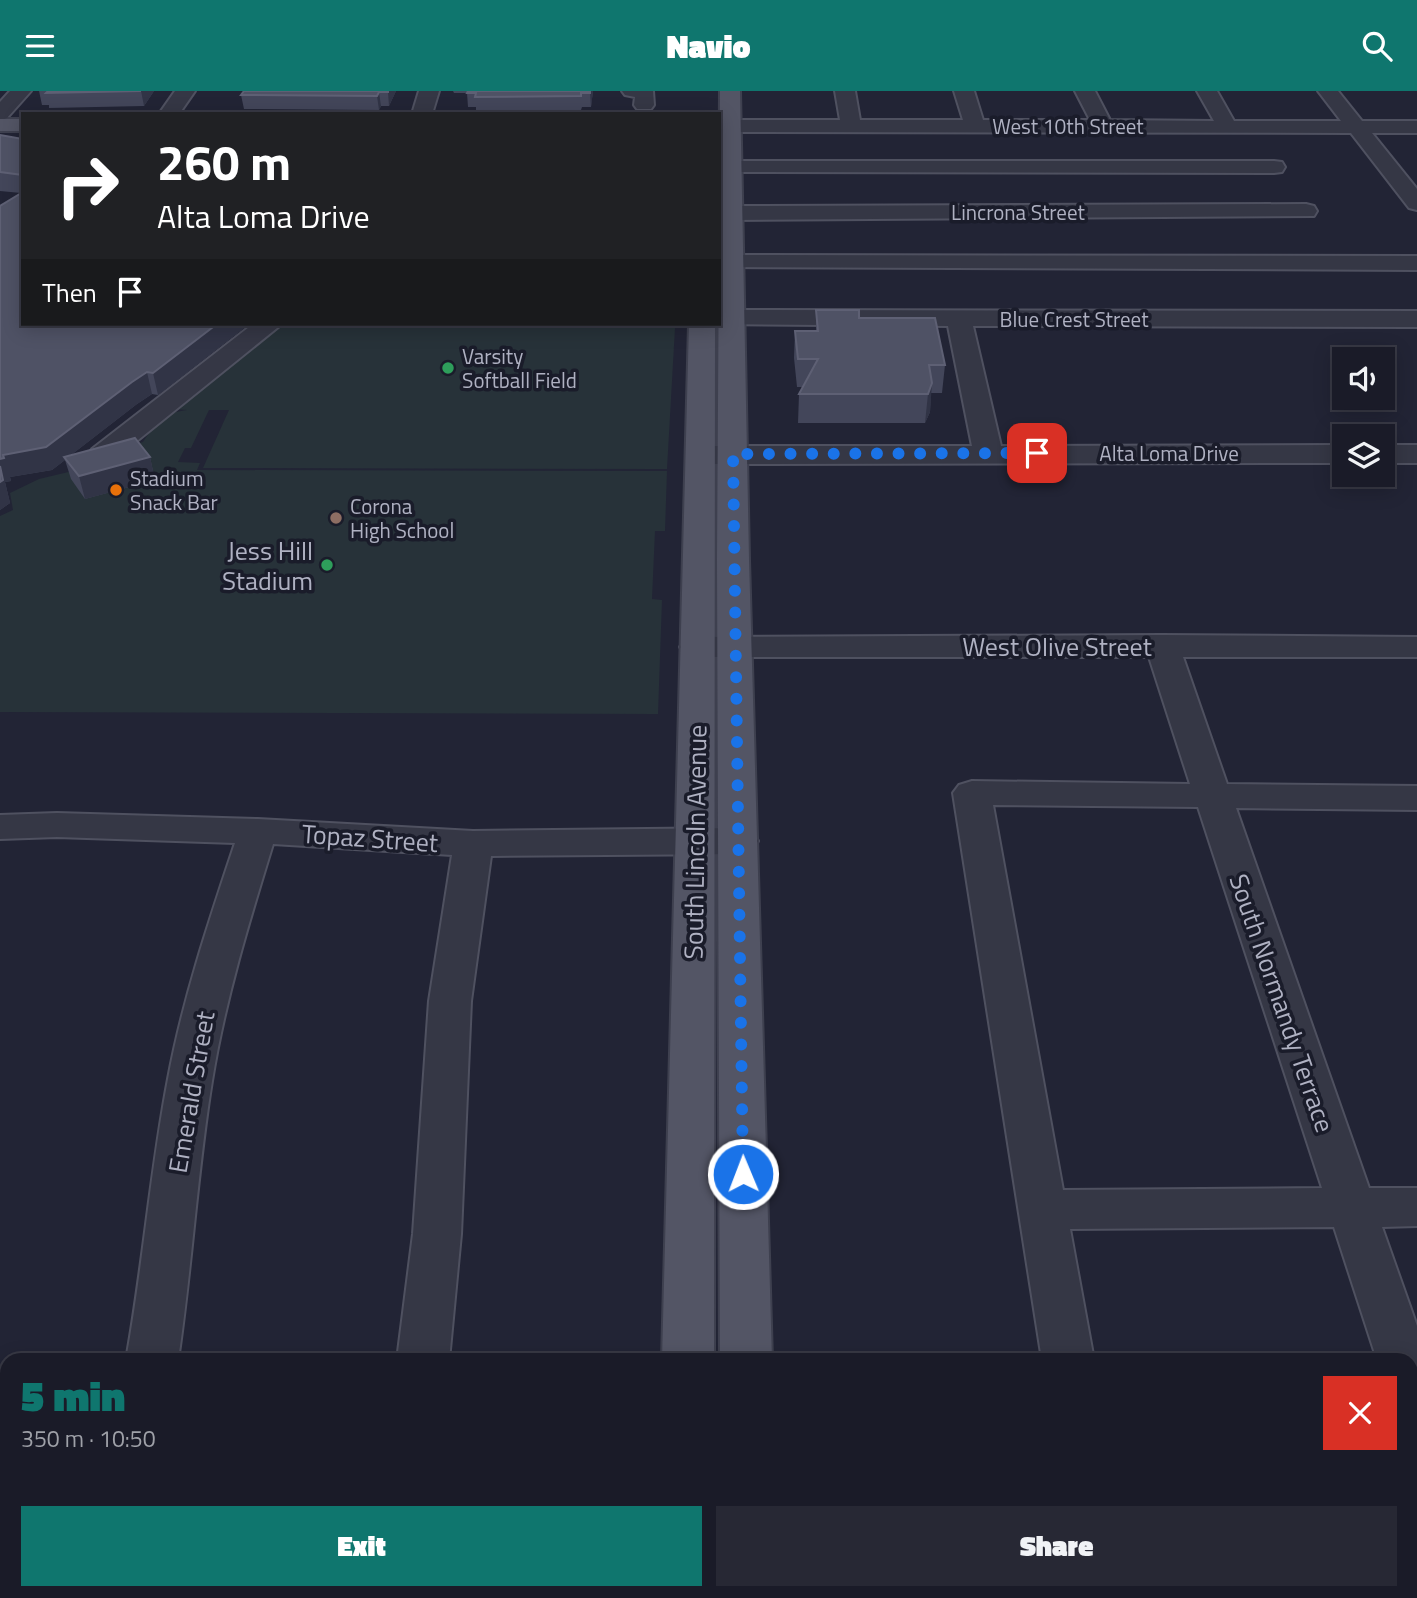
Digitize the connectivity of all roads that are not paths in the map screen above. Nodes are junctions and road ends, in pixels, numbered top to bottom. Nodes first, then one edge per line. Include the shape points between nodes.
1 (21, 91) edge
2 (185, 91) edge
3 (429, 91) edge
4 (730, 91) edge
5 (845, 91) edge
6 (964, 91) edge
7 (1085, 91) edge
8 (1207, 91) edge
9 (1328, 91) edge
10 (170, 112) edge
11 (423, 112) edge
12 (0, 114) edge
13 (0, 125) edge
14 (21, 125) edge
15 (725, 126) edge
16 (850, 126) junction
17 (975, 126) junction
18 (1102, 127) junction
19 (1237, 127) junction
20 (1356, 127) junction
21 (1417, 127) edge
22 (731, 167) junction
23 (1274, 167) junction
24 (1417, 203) edge
25 (731, 213) junction
26 (732, 262) junction
27 (1417, 263) edge
28 (726, 319) edge
29 (959, 319) junction
30 (1417, 319) edge
31 (266, 326) edge
32 (702, 326) edge
33 (988, 453) junction
34 (1332, 453) edge
35 (733, 454) junction
36 (1395, 454) edge
37 (1417, 454) edge
38 (102, 455) edge
39 (700, 455) junction
40 (1162, 645) junction
41 (716, 646) junction
42 (1417, 647) edge
43 (1212, 795) junction
44 (1417, 798) edge
45 (0, 827) edge
46 (258, 831) junction
47 (739, 841) junction
48 (695, 842) junction
49 (473, 844) junction
50 (1417, 1207) edge
51 (1352, 1208) junction
52 (1042, 1210) junction
53 (153, 1353) edge
54 (424, 1353) edge
55 (688, 1353) edge
56 (746, 1353) edge
57 (1067, 1353) edge
58 (1401, 1353) edge

1 - 12 street
2 - 10 street
3 - 11 street
4 - 15 main road, South Lincoln Avenue
5 - 16 street
6 - 17 street
7 - 18 street
8 - 19 street
9 - 20 street
13 - 14 main road
15 - 16 street, West 10th Street
15 - 22 main road, South Lincoln Avenue
16 - 17 street, West 10th Street
17 - 18 street, West 10th Street
18 - 19 street, West 10th Street
19 - 20 street, West 10th Street
19 - 23 street
20 - 21 street, West 10th Street
20 - 24 street
22 - 23 street
22 - 25 main road, South Lincoln Avenue
23 - 25 street, Lincrona Street via 1306,211
25 - 26 main road, South Lincoln Avenue
26 - 27 street
26 - 28 main road, South Lincoln Avenue
28 - 29 street, Blue Crest Street
28 - 35 main road, South Lincoln Avenue
29 - 30 street, Blue Crest Street via 1073,330
29 - 33 street
31 - 38 street
32 - 39 main road, South Lincoln Avenue
33 - 34 street, Alta Loma Drive via 1110,440
33 - 35 street, Alta Loma Drive
35 - 39 street, Alta Loma Drive
35 - 41 main road, South Lincoln Avenue
36 - 37 street
39 - 41 main road, South Lincoln Avenue
40 - 41 street, West Olive Street
40 - 42 street, West Olive Street
40 - 43 street, South Normandy Terrace
41 - 47 main road, South Lincoln Avenue
41 - 48 main road, South Lincoln Avenue
43 - 44 street
43 - 51 street, South Normandy Terrace
43 - 52 street via 972,793
45 - 46 street, Topaz Street
46 - 49 street, Topaz Street
46 - 53 street, Emerald Street via 197,1042
47 - 48 street, Topaz Street
47 - 56 main road, South Lincoln Avenue
48 - 49 street, Topaz Street
48 - 55 main road, South Lincoln Avenue
49 - 54 street via 450,1001 437,1234
50 - 51 street
51 - 52 street
51 - 58 street, South Normandy Terrace
52 - 57 street

